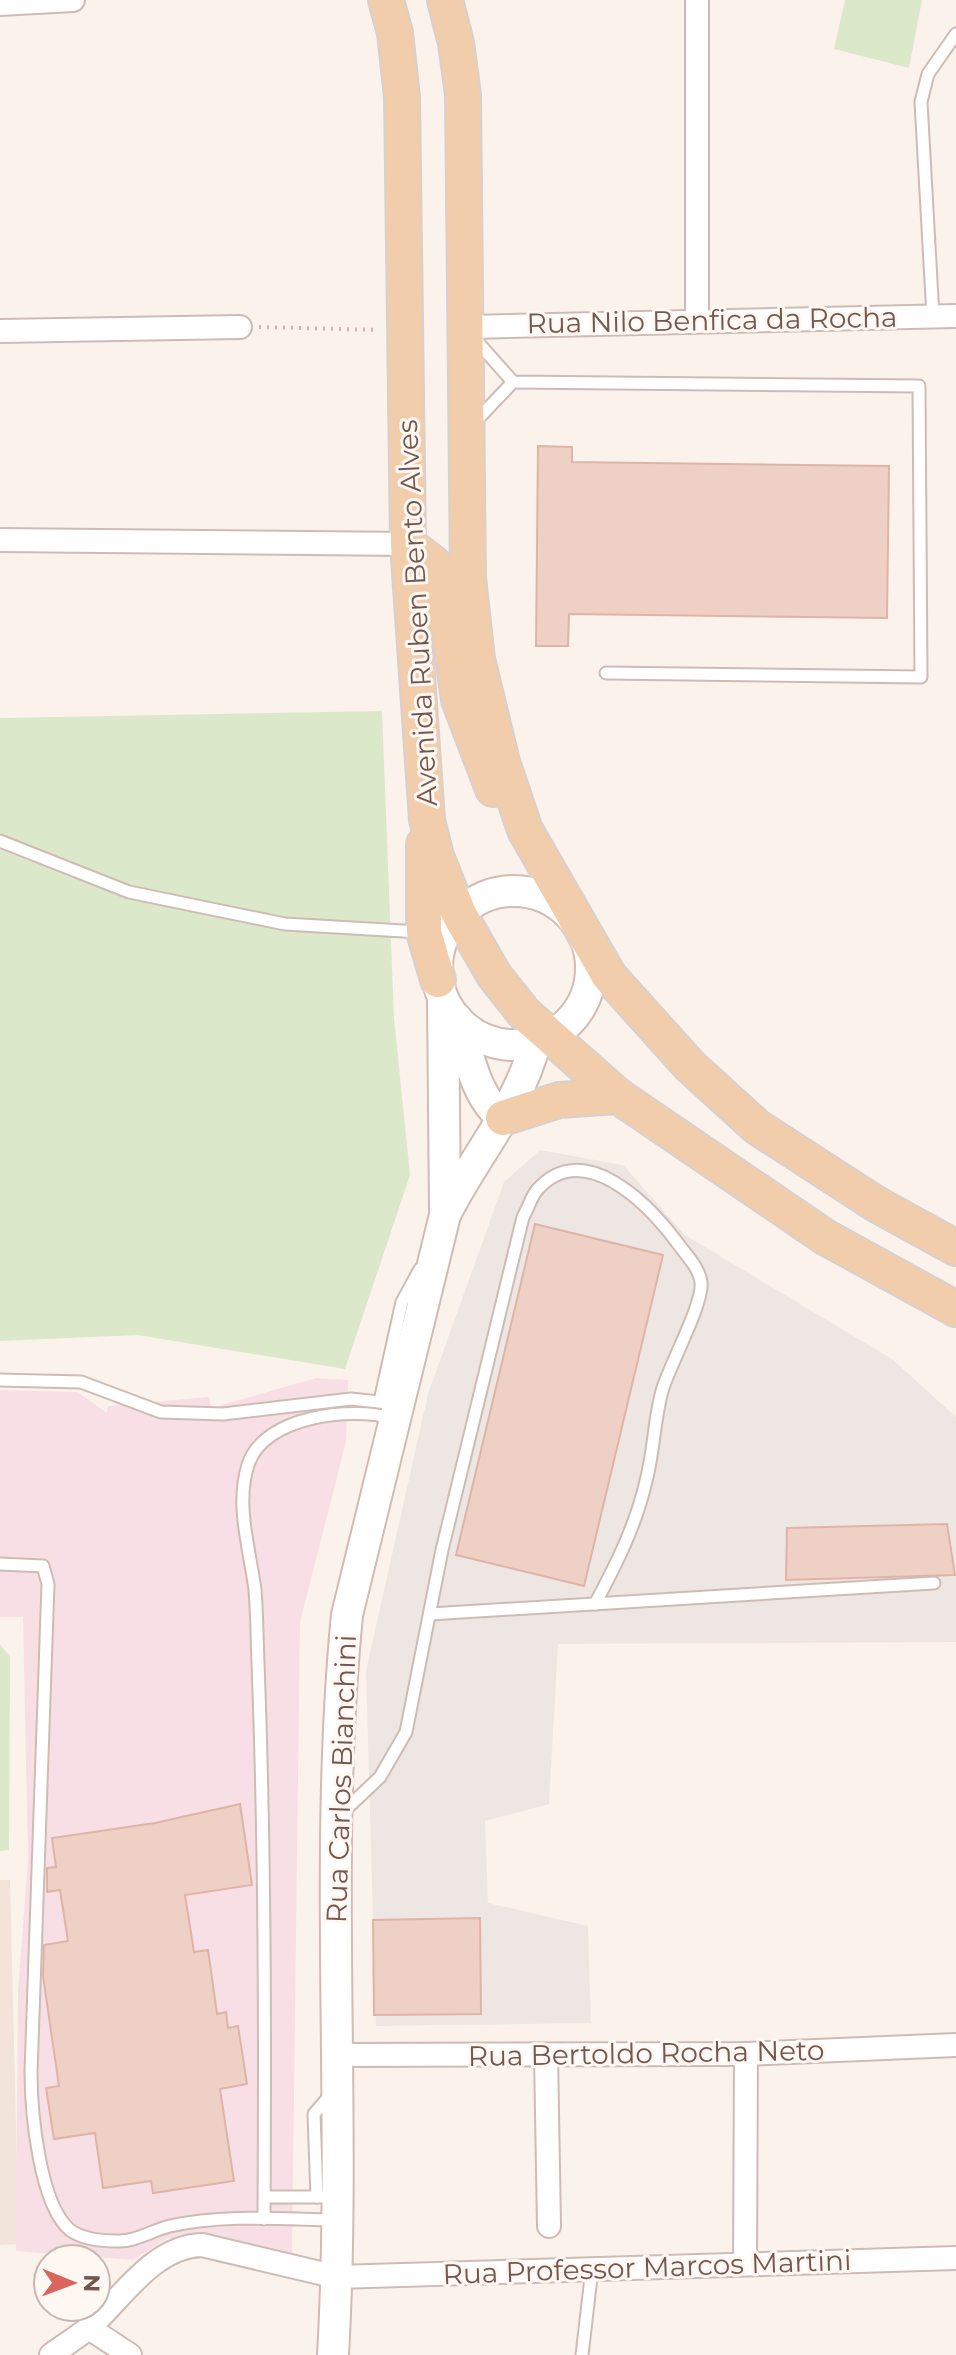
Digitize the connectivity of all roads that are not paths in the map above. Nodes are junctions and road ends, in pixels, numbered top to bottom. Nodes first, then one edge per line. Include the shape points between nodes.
1 (73, 0) edge
2 (386, 0) edge
3 (445, 0) edge
4 (697, 0) edge
5 (0, 4) edge
6 (956, 34) edge
7 (956, 316) edge
8 (933, 317) junction
9 (697, 320) junction
10 (240, 327) road end
11 (467, 327) junction
12 (0, 331) edge
13 (513, 382) junction
14 (468, 429) junction
15 (0, 540) edge
16 (408, 544) junction
17 (606, 673) dead end
18 (427, 820) junction
19 (525, 830) junction
20 (0, 841) edge
21 (459, 914) junction
22 (576, 922) junction
23 (424, 932) junction
24 (446, 1000) junction
25 (542, 1040) junction
26 (618, 1096) junction
27 (503, 1118) junction
28 (443, 1222) junction
29 (956, 1248) edge
30 (956, 1309) edge
31 (0, 1380) edge
32 (311, 1403) junction
33 (391, 1408) junction
34 (315, 1418) junction
35 (0, 1564) edge
36 (934, 1583) dead end
37 (595, 1604) junction
38 (430, 1614) junction
39 (337, 1818) junction
40 (956, 2045) edge
41 (746, 2054) junction
42 (336, 2055) junction
43 (546, 2055) junction
44 (265, 2197) junction
45 (330, 2205) junction
46 (264, 2219) junction
47 (549, 2226) dead end
48 (956, 2258) edge
49 (745, 2263) junction
50 (592, 2268) junction
51 (337, 2277) junction
52 (89, 2328) junction
53 (51, 2355) edge
54 (130, 2355) edge
55 (333, 2355) edge
56 (582, 2355) edge

1 - 5 street
2 - 16 main road, Avenida Ruben Bento Alves via 402,97
3 - 11 main road, Avenida Ruben Bento Alves via 463,95
4 - 9 street
6 - 8 lane via 922,85
7 - 8 street, Rua Nilo Benfica da Rocha
8 - 9 street, Rua Nilo Benfica da Rocha
9 - 11 street, Rua Nilo Benfica da Rocha
10 - 12 street
11 - 13 lane
11 - 14 main road, Avenida Ruben Bento Alves
13 - 14 lane
13 - 17 lane via 919,386 921,677
14 - 19 main road, Avenida Ruben Bento Alves via 465,522 477,659
15 - 16 street
16 - 18 main road, Avenida Ruben Bento Alves
16 - 19 main road via 434,564 442,578 459,700 475,750 494,791
18 - 21 main road, Avenida Ruben Bento Alves
18 - 23 main road
19 - 22 main road, Avenida Ruben Bento Alves
20 - 23 lane via 129,892 285,924
21 - 22 street via 477,901 516,891 559,905
21 - 24 street, Rua Carlos Bianchini via 439,953
21 - 25 main road, Avenida Ruben Bento Alves via 494,975
22 - 25 street via 589,951 591,976 584,1001 571,1020
22 - 29 main road, Avenida Ruben Bento Alves via 609,976 646,1019 757,1127
23 - 24 main road
24 - 25 street via 471,1032 494,1043
24 - 27 street via 481,1091
24 - 28 street, Rua Carlos Bianchini
25 - 26 main road, Avenida Ruben Bento Alves
25 - 27 street, Rua Carlos Bianchini
26 - 27 main road via 559,1100
26 - 30 main road, Avenida Ruben Bento Alves via 825,1237
27 - 28 street, Rua Carlos Bianchini via 466,1172
28 - 33 street, Rua Carlos Bianchini
31 - 32 lane via 81,1382 161,1412 223,1414
32 - 33 lane via 351,1399
32 - 34 lane
33 - 34 lane
33 - 39 street, Rua Carlos Bianchini via 347,1615
34 - 44 lane via 290,1425 263,1443 249,1462 243,1490 255,1591 265,1872
35 - 46 lane via 43,1566 48,1584 31,2105 51,2201 70,2229 87,2238 121,2242 170,2226
36 - 37 lane
37 - 38 lane
37 - 38 lane via 621,1556 641,1496 662,1390 702,1287 697,1269 663,1225 618,1184 600,1173 577,1172 554,1177 537,1191 523,1217
38 - 39 lane via 406,1732 380,1777
39 - 42 street, Rua Carlos Bianchini
40 - 41 street, Rua Bertoldo Rocha Neto
41 - 43 street, Rua Bertoldo Rocha Neto
41 - 49 street
42 - 43 street, Rua Bertoldo Rocha Neto
42 - 45 street, Rua Carlos Bianchini
43 - 47 street
44 - 45 lane
44 - 46 lane
45 - 46 lane
45 - 51 street, Rua Carlos Bianchini
48 - 49 street, Rua Professor Marcos Martini
49 - 50 street, Rua Professor Marcos Martini
50 - 51 street, Rua Professor Marcos Martini
50 - 56 lane
51 - 52 street, Rua Professor Marcos Martini via 202,2245 184,2246 144,2273
51 - 55 street, Rua Carlos Bianchini
52 - 53 street
52 - 54 street

